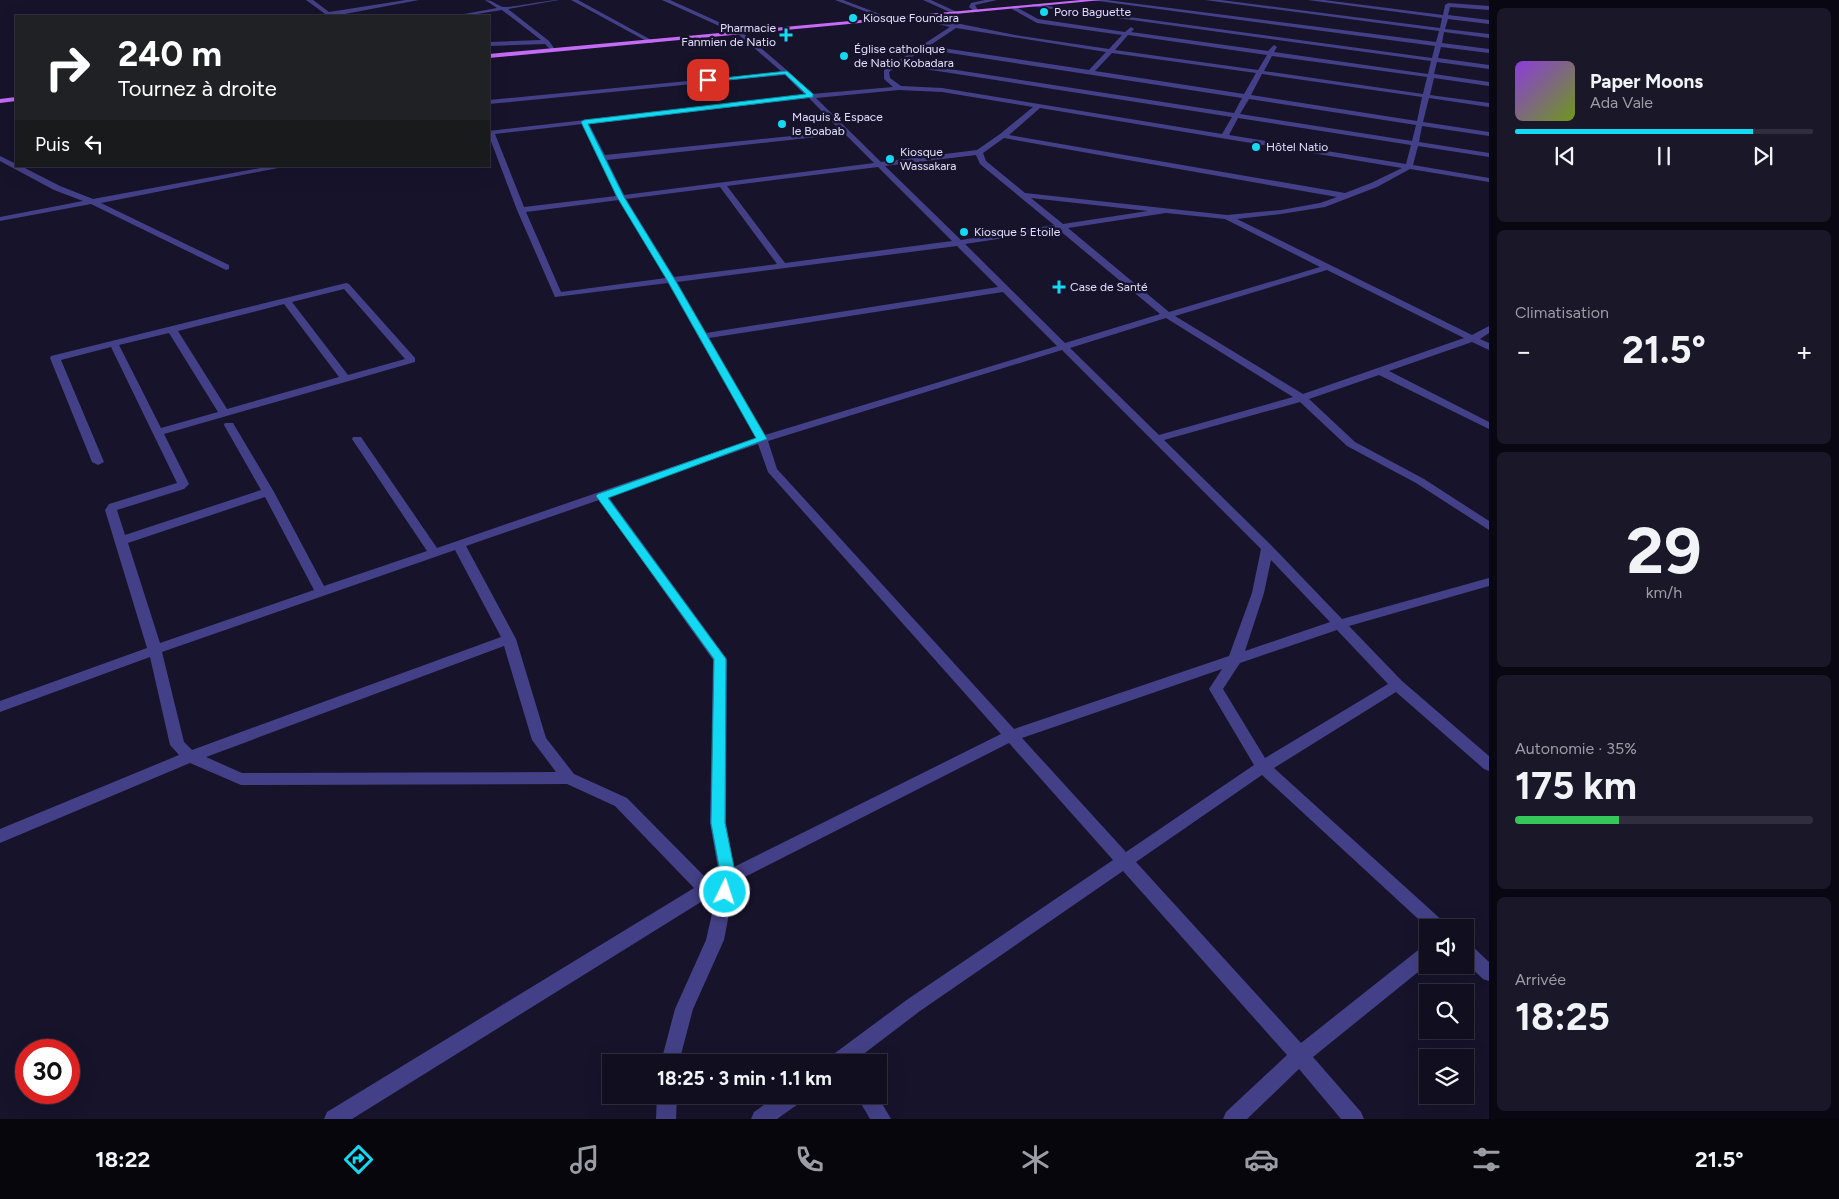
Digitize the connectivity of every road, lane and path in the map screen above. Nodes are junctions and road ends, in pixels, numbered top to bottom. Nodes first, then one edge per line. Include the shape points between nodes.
1 (309, 0) edge
2 (416, 0) edge
3 (488, 0) edge
4 (556, 0) edge
5 (574, 0) edge
6 (838, 0) edge
7 (926, 0) edge
8 (994, 0) edge
9 (1094, 0) edge
10 (1099, 0) edge
11 (1156, 0) edge
12 (1208, 0) edge
13 (1311, 0) edge
14 (403, 1) edge
15 (667, 1) edge
16 (679, 1) edge
17 (1033, 6) junction
18 (1298, 6) dead end
19 (503, 8) junction
20 (1014, 8) junction
21 (1151, 8) junction
22 (1489, 8) edge
23 (977, 11) junction
24 (1292, 12) junction
25 (956, 13) junction
26 (330, 15) edge
27 (462, 15) edge
28 (916, 17) junction
29 (1446, 17) junction
30 (890, 19) junction
31 (1138, 20) junction
32 (1489, 22) edge
33 (1285, 25) junction
34 (955, 26) junction
35 (1443, 30) junction
36 (740, 34) junction
37 (1127, 34) junction
38 (1489, 36) edge
39 (1279, 39) junction
40 (547, 42) junction
41 (652, 42) junction
42 (490, 44) edge
43 (1439, 44) junction
44 (925, 48) junction
45 (554, 50) junction
46 (1109, 50) junction
47 (1489, 51) edge
48 (1270, 54) junction
49 (490, 56) edge
50 (1436, 60) junction
51 (898, 63) junction
52 (1489, 67) edge
53 (787, 72) junction
54 (1260, 72) junction
55 (1090, 74) junction
56 (1432, 76) junction
57 (1489, 84) edge
58 (898, 88) junction
59 (811, 96) junction
60 (1427, 96) junction
61 (1244, 97) junction
62 (15, 99) edge
63 (0, 101) edge
64 (490, 102) edge
65 (1489, 105) edge
66 (1038, 106) junction
67 (1235, 116) junction
68 (584, 122) junction
69 (1420, 123) junction
70 (848, 132) junction
71 (490, 133) edge
72 (1489, 134) edge
73 (1003, 136) junction
74 (1224, 136) junction
75 (1415, 142) junction
76 (979, 152) junction
77 (1489, 155) edge
78 (0, 158) edge
79 (602, 158) junction
80 (879, 164) junction
81 (15, 166) edge
82 (17, 167) edge
83 (279, 167) edge
84 (1409, 167) junction
85 (1489, 180) edge
86 (722, 185) junction
87 (1023, 195) junction
88 (1346, 196) junction
89 (621, 197) junction
90 (93, 202) junction
91 (521, 210) junction
92 (1163, 211) junction
93 (1227, 217) junction
94 (0, 219) edge
95 (1060, 226) junction
96 (958, 243) junction
97 (782, 265) junction
98 (226, 266) dead end
99 (1328, 267) junction
100 (671, 280) junction
101 (1004, 289) junction
102 (286, 301) junction
103 (1167, 315) junction
104 (172, 329) junction
105 (1489, 329) edge
106 (703, 336) junction
107 (1472, 339) junction
108 (114, 344) junction
109 (1062, 347) junction
110 (1489, 347) edge
111 (1380, 371) junction
112 (346, 379) junction
113 (1302, 398) junction
114 (223, 412) junction
115 (229, 425) dead end
116 (1489, 426) edge
117 (159, 432) junction
118 (357, 439) dead end
119 (762, 439) junction
120 (1156, 439) junction
121 (98, 462) dead end
122 (268, 492) junction
123 (602, 496) junction
124 (1489, 526) edge
125 (121, 541) junction
126 (458, 544) junction
127 (1267, 548) junction
128 (434, 553) junction
129 (1489, 582) edge
130 (321, 592) junction
131 (1339, 624) junction
132 (509, 639) junction
133 (155, 650) junction
134 (1235, 660) junction
135 (1398, 685) junction
136 (0, 707) edge
137 (1010, 736) junction
138 (190, 758) junction
139 (1489, 765) edge
140 (1263, 767) junction
141 (569, 778) junction
142 (0, 836) edge
143 (1124, 863) junction
144 (728, 877) junction
145 (706, 889) junction
146 (1429, 919) edge
147 (1474, 959) edge
148 (1419, 960) edge
149 (1489, 973) edge
150 (672, 1054) edge
151 (851, 1054) edge
152 (1300, 1056) junction
153 (667, 1104) edge
154 (782, 1104) edge
155 (872, 1104) edge
156 (334, 1119) edge
157 (666, 1119) edge
158 (761, 1119) edge
159 (882, 1119) edge
160 (1233, 1119) edge
161 (1354, 1119) edge

1 - 26 street
2 - 14 street
3 - 19 street
4 - 19 street
5 - 41 street
6 - 30 street
7 - 25 street
8 - 23 street via 973,4
9 - 10 main road
9 - 17 main road
9 - 21 street
11 - 21 street
12 - 24 street
13 - 29 street
14 - 26 street
15 - 16 street
15 - 36 street
17 - 20 main road
17 - 31 street
18 - 24 street
19 - 27 street
19 - 40 street
20 - 23 main road
20 - 37 street via 1036,21
21 - 31 street
21 - 33 street
22 - 29 street via 1448,5
23 - 25 main road
24 - 33 street
24 - 35 street
25 - 28 main road
28 - 30 main road
28 - 34 street
29 - 32 street
29 - 35 street
30 - 36 main road
31 - 37 street
31 - 39 street
33 - 39 street
33 - 43 street
34 - 44 street
34 - 46 street
35 - 38 street
35 - 43 street
36 - 41 main road
36 - 53 street
37 - 46 street
37 - 48 street
39 - 48 street
39 - 50 street
40 - 42 street
40 - 45 street
41 - 45 main road
43 - 47 street
43 - 50 street
44 - 51 street
44 - 55 street
45 - 49 main road
46 - 54 street
46 - 55 street
48 - 54 street
48 - 56 street
50 - 52 street
50 - 56 street
51 - 58 street via 886,71 887,79
51 - 67 street
53 - 59 street
53 - 64 street
54 - 60 street
54 - 61 street
55 - 61 street
56 - 57 street
56 - 60 street
58 - 59 street
58 - 66 street via 942,90
59 - 68 street
59 - 70 street
60 - 65 street
60 - 69 street
61 - 67 street
61 - 69 street
62 - 63 main road
66 - 73 street
66 - 74 street
67 - 74 street
67 - 75 street
68 - 71 street
68 - 79 street
69 - 72 street
69 - 75 street
70 - 79 street
70 - 80 street
71 - 91 street
73 - 76 street
73 - 88 street
74 - 84 street
75 - 77 street
75 - 84 street
76 - 80 street
76 - 87 street via 983,162
78 - 81 street
79 - 89 street
80 - 86 street
80 - 96 street
82 - 90 street
83 - 90 street
84 - 85 street
84 - 88 street
86 - 89 street
86 - 97 street
87 - 92 street
87 - 95 street
88 - 93 street via 1322,205
89 - 91 street
89 - 100 street
90 - 94 street
90 - 98 street
91 - 100 street via 558,295
92 - 93 street
92 - 95 street
93 - 99 street
95 - 96 street
95 - 103 street
96 - 97 street
96 - 101 street
97 - 100 street
99 - 103 street
99 - 107 street
100 - 106 street
101 - 106 street
101 - 109 street
102 - 104 street
102 - 112 street
102 - 112 street via 346,286 411,360
103 - 109 street
103 - 113 street
104 - 108 street
104 - 114 street
105 - 107 street
106 - 119 street
107 - 110 street
107 - 111 street
108 - 117 street
108 - 121 street via 55,358
109 - 119 street
109 - 120 street
111 - 113 street
111 - 116 street
112 - 114 street
113 - 120 street
113 - 124 street via 1351,444 1420,480
114 - 117 street
115 - 122 street
117 - 125 street via 182,484 113,507 111,510
118 - 128 street
119 - 123 street
119 - 137 street via 772,470
120 - 127 street
122 - 125 street
122 - 130 street
123 - 126 street
123 - 144 street via 720,659 718,823
125 - 133 street
126 - 128 street
126 - 132 street
127 - 131 street
127 - 134 street via 1258,593
128 - 130 street
129 - 131 street
130 - 133 street
131 - 134 street
131 - 135 street
132 - 138 street
132 - 141 street via 539,740
133 - 136 street
133 - 138 street via 177,745
134 - 137 street
134 - 140 street via 1216,689
135 - 139 street
135 - 140 street
137 - 143 street
137 - 144 street
138 - 141 street via 241,779
138 - 142 street
140 - 143 street
140 - 146 street
141 - 145 street via 620,802
143 - 151 street via 914,1004
143 - 152 street
144 - 145 street
144 - 150 street via 715,940 684,1009
145 - 156 street
147 - 149 street
148 - 152 street
152 - 160 street
152 - 161 street
153 - 157 street
154 - 158 street
155 - 159 street

